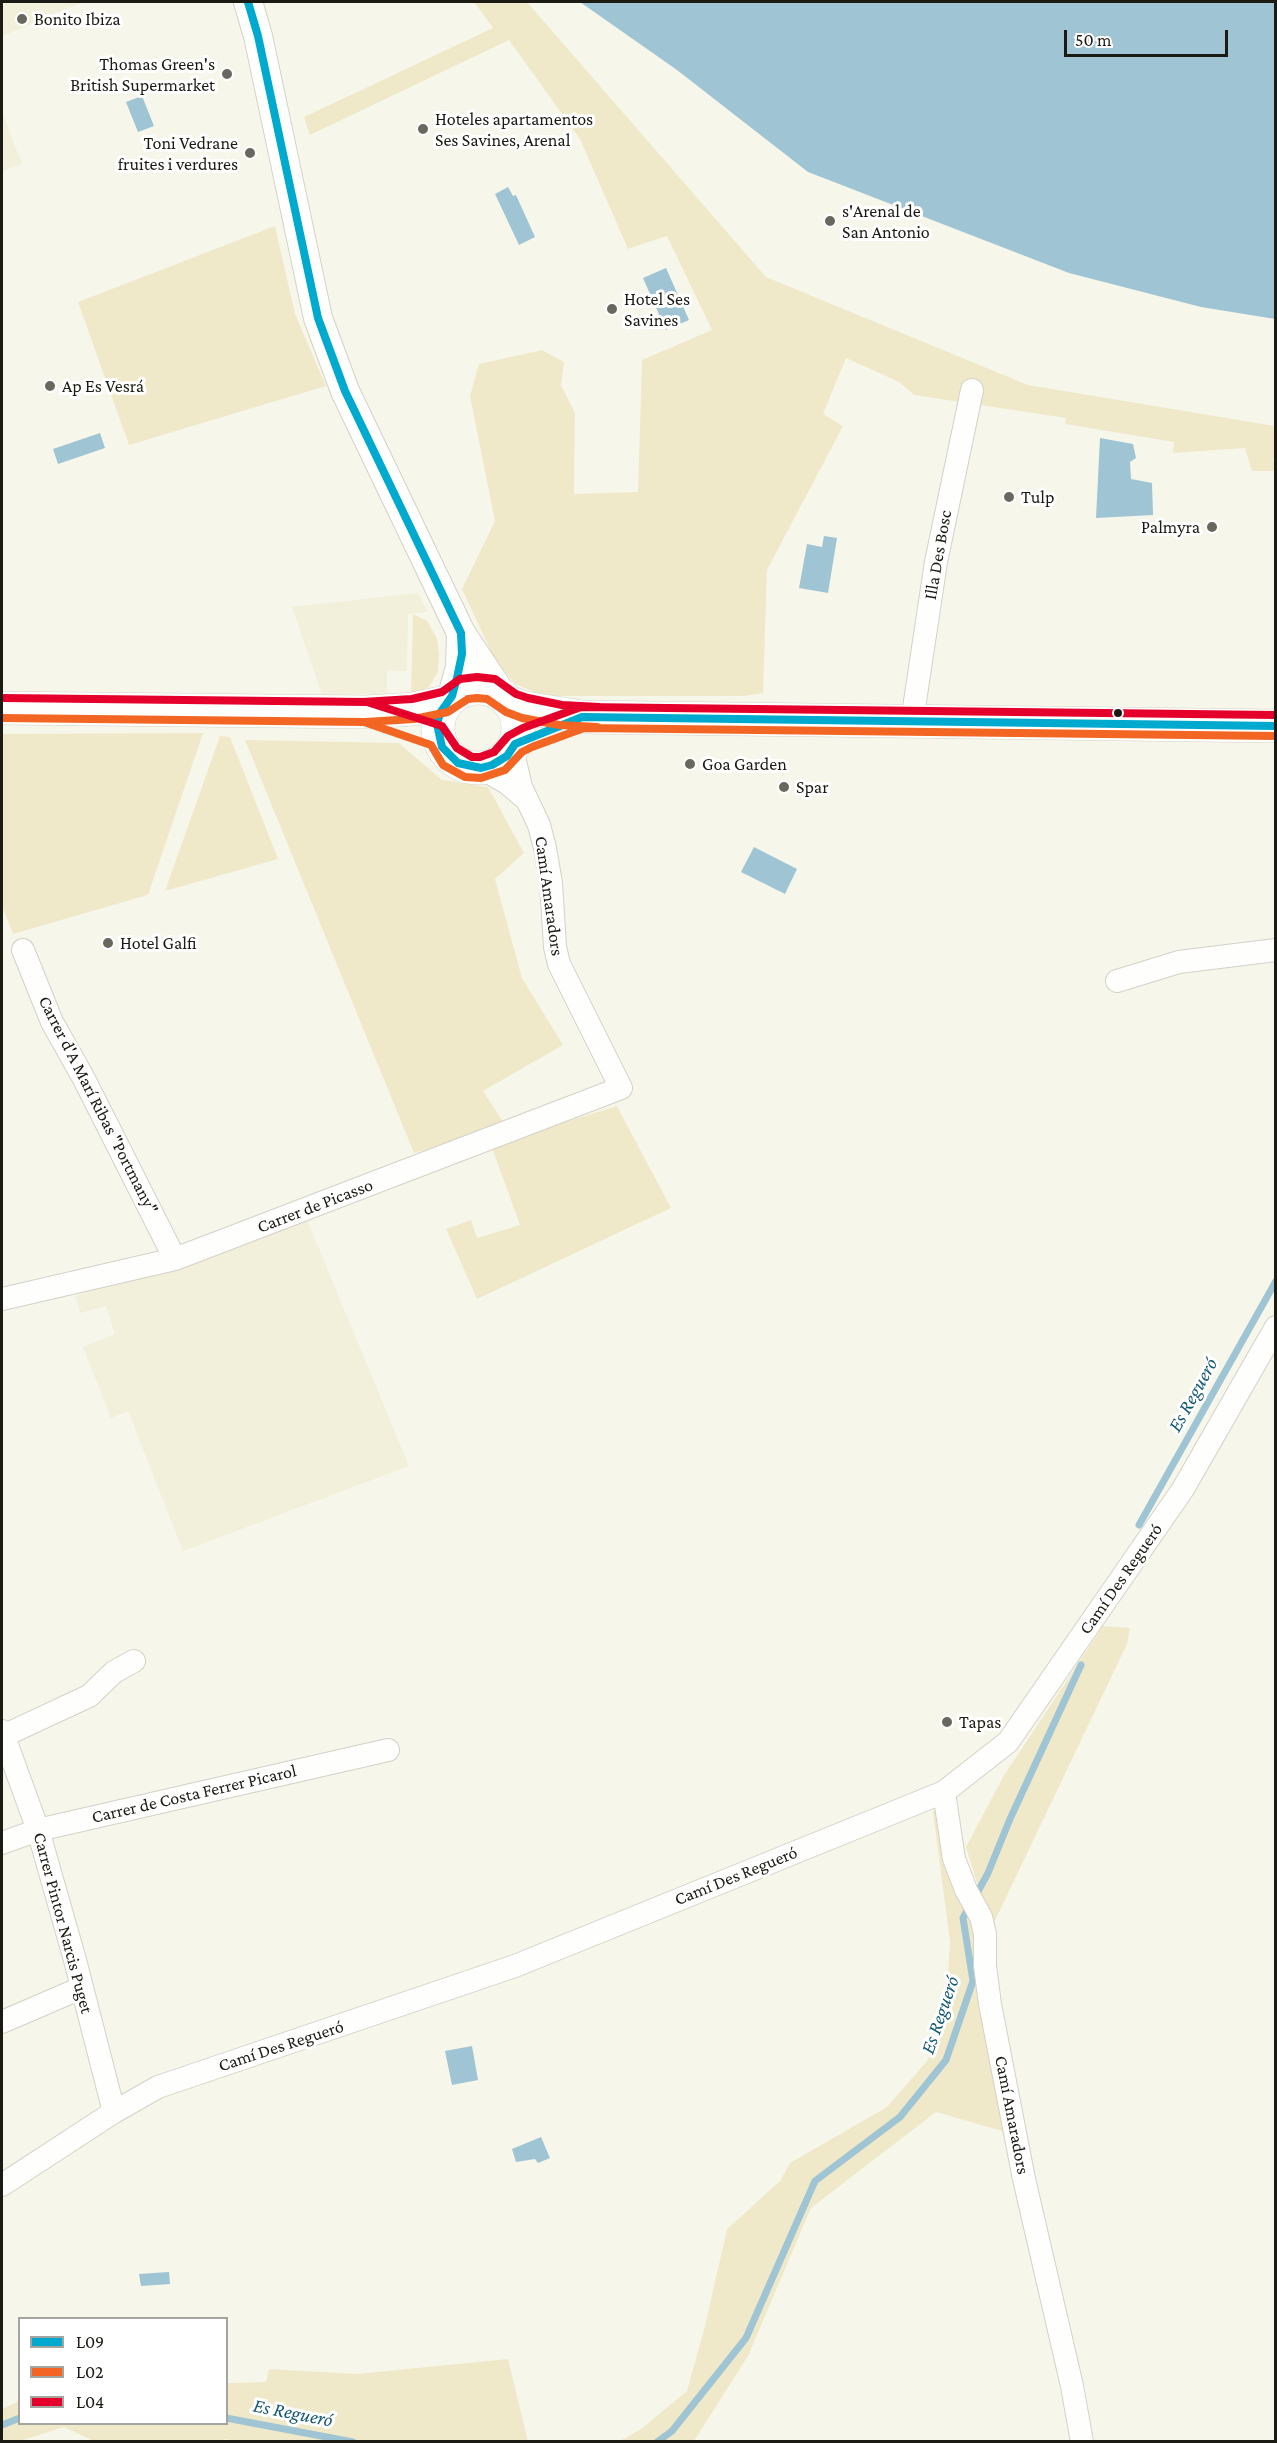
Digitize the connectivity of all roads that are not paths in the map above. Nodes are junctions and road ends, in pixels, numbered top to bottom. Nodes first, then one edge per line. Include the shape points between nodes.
1 (248, 2) edge
2 (972, 390) dead end
3 (461, 633) junction
4 (449, 699) junction
5 (507, 700) junction
6 (2, 708) edge
7 (366, 712) junction
8 (582, 717) junction
9 (912, 721) junction
10 (1275, 726) edge
11 (438, 736) junction
12 (514, 746) junction
13 (481, 768) junction
14 (526, 799) junction
15 (23, 950) dead end
16 (1275, 950) edge
17 (1117, 981) dead end
18 (621, 1088) joint
19 (175, 1259) junction
20 (2, 1299) edge
21 (1275, 1327) edge
22 (134, 1661) dead end
23 (2, 1733) edge
24 (388, 1750) dead end
25 (944, 1792) junction
26 (38, 1830) junction
27 (2, 1843) edge
28 (81, 1988) junction
29 (2, 2022) edge
30 (114, 2112) junction
31 (2, 2185) edge
32 (1082, 2442) edge

1 - 3 street via 318,318 345,391
2 - 9 street, Illa Des Bosc via 936,562
3 - 4 street via 460,667
3 - 5 street
4 - 5 main road via 464,689 477,687 491,689
4 - 7 main road via 413,709
4 - 11 main road via 440,713
5 - 8 main road via 525,708
5 - 12 main road via 518,723
6 - 7 main road
7 - 11 main road
8 - 9 main road
8 - 12 main road
9 - 10 main road
11 - 13 main road via 449,756 469,767
12 - 13 main road via 500,761
12 - 14 street, Camí Amaradors
13 - 14 street, Camí Amaradors
14 - 18 street, Camí Amaradors via 545,848 559,963
15 - 19 street, Carrer d'A Marí Ribas "Portmany" via 52,1022
16 - 17 street via 1179,962
18 - 19 street, Carrer de Picasso
19 - 20 street, Carrer de Picasso
21 - 25 street, Camí Des Regueró via 1183,1489 1008,1742
22 - 23 street, Carrer Pintor Narcis Puget via 114,1672 89,1696
23 - 26 street, Carrer Pintor Narcis Puget
24 - 26 street, Carrer de Costa Ferrer Picarol
25 - 30 street, Camí Des Regueró via 515,1966 158,2087
25 - 32 street, Camí Amaradors via 954,1859 985,1934 990,2004
26 - 27 street, Carrer de Costa Ferrer Picarol
26 - 28 street, Carrer Pintor Narcis Puget
28 - 29 street
28 - 30 street, Carrer Pintor Narcis Puget
30 - 31 street, Camí Des Regueró

